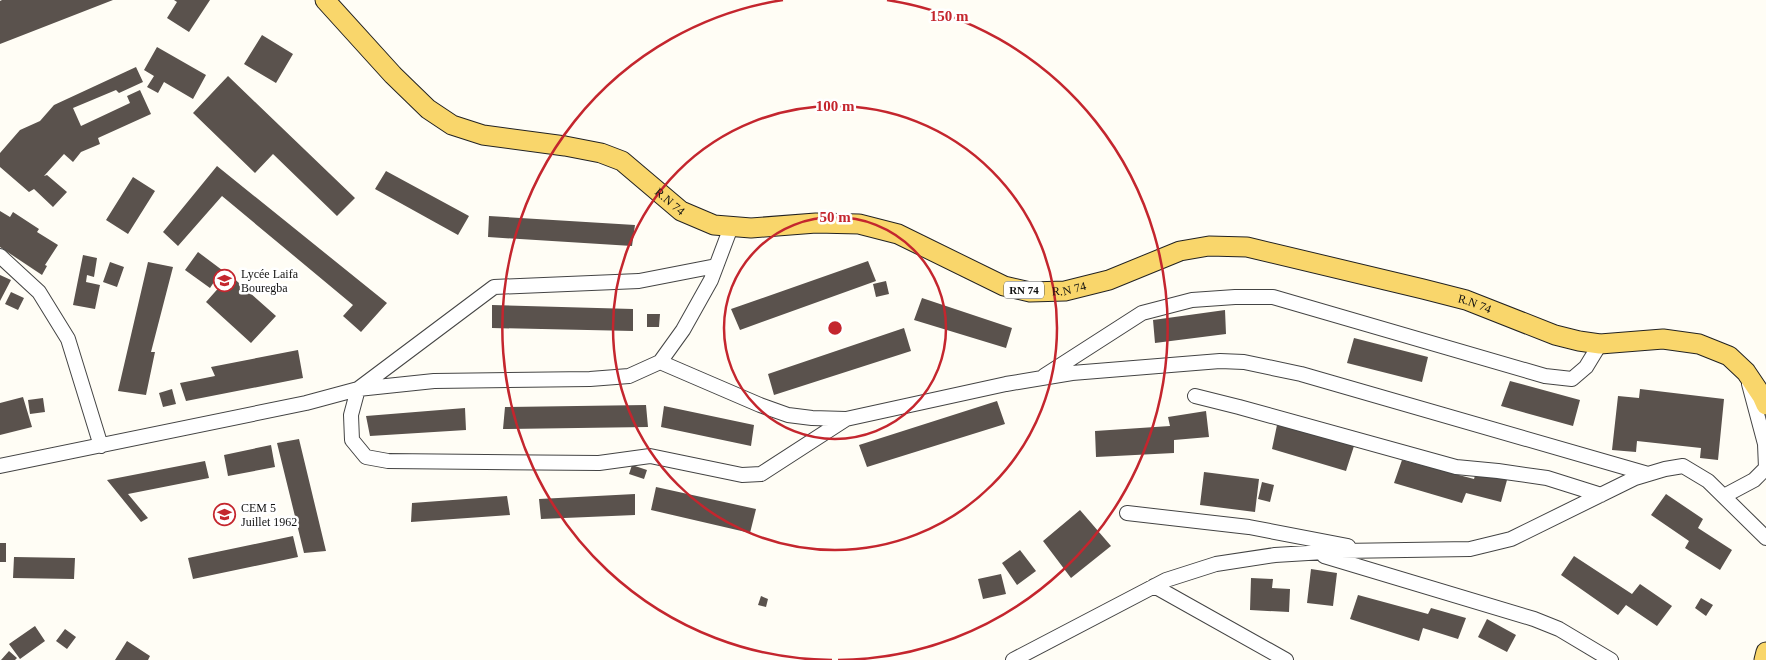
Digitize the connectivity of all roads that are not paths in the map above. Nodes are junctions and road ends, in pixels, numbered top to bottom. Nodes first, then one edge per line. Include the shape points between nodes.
1 (324, 0) edge
2 (731, 227) junction
3 (0, 256) edge
4 (716, 266) junction
5 (1600, 344) junction
6 (660, 362) junction
7 (1746, 372) junction
8 (1039, 379) junction
9 (358, 389) junction
10 (1195, 396) dead end
11 (1766, 405) edge
12 (846, 418) junction
13 (100, 446) junction
14 (0, 466) edge
15 (1648, 474) junction
16 (1600, 495) junction
17 (1724, 496) junction
18 (1127, 513) dead end
19 (1766, 538) edge
20 (1376, 551) junction
21 (1316, 553) junction
22 (1154, 586) junction
23 (1766, 652) edge
24 (1017, 660) edge
25 (1286, 660) edge
26 (1611, 660) edge
27 (1764, 660) edge

1 - 2 main road, R.N 74 / RN 74 via 393,75 428,109 452,125 483,135 601,153 622,161 681,211 714,226
2 - 4 street
2 - 5 main road, R.N 74 / RN 74 via 860,224 898,234 1004,286 1030,292 1066,291 1109,280 1180,251 1209,246 1247,247 1423,288 1466,300 1554,335
3 - 13 street via 39,292 68,339
4 - 6 street via 683,330
4 - 9 street via 639,281 494,287
5 - 7 main road, R.N 74 / RN 74 via 1663,339 1699,344 1729,356
5 - 8 street via 1586,367 1572,379 1545,376 1273,297 1235,297 1192,300 1142,313
6 - 9 street via 629,376 434,381
6 - 12 street via 788,415
7 - 11 main road, R.N 74 / RN 74
7 - 17 street via 1766,444 1766,468 1754,480
8 - 12 street
8 - 15 street via 1220,361 1244,362 1301,374
9 - 12 street via 351,415 352,440 366,457 388,461 599,463 650,456 742,475 761,474
9 - 13 street
10 - 16 street via 1456,467 1547,478
13 - 14 street
15 - 16 street
15 - 17 street via 1683,466 1708,481
16 - 20 street via 1511,539 1470,549
17 - 19 street
18 - 20 street via 1249,528
20 - 21 street
21 - 22 street via 1216,564
21 - 26 street via 1542,622
22 - 24 street
22 - 25 street
23 - 27 main road

